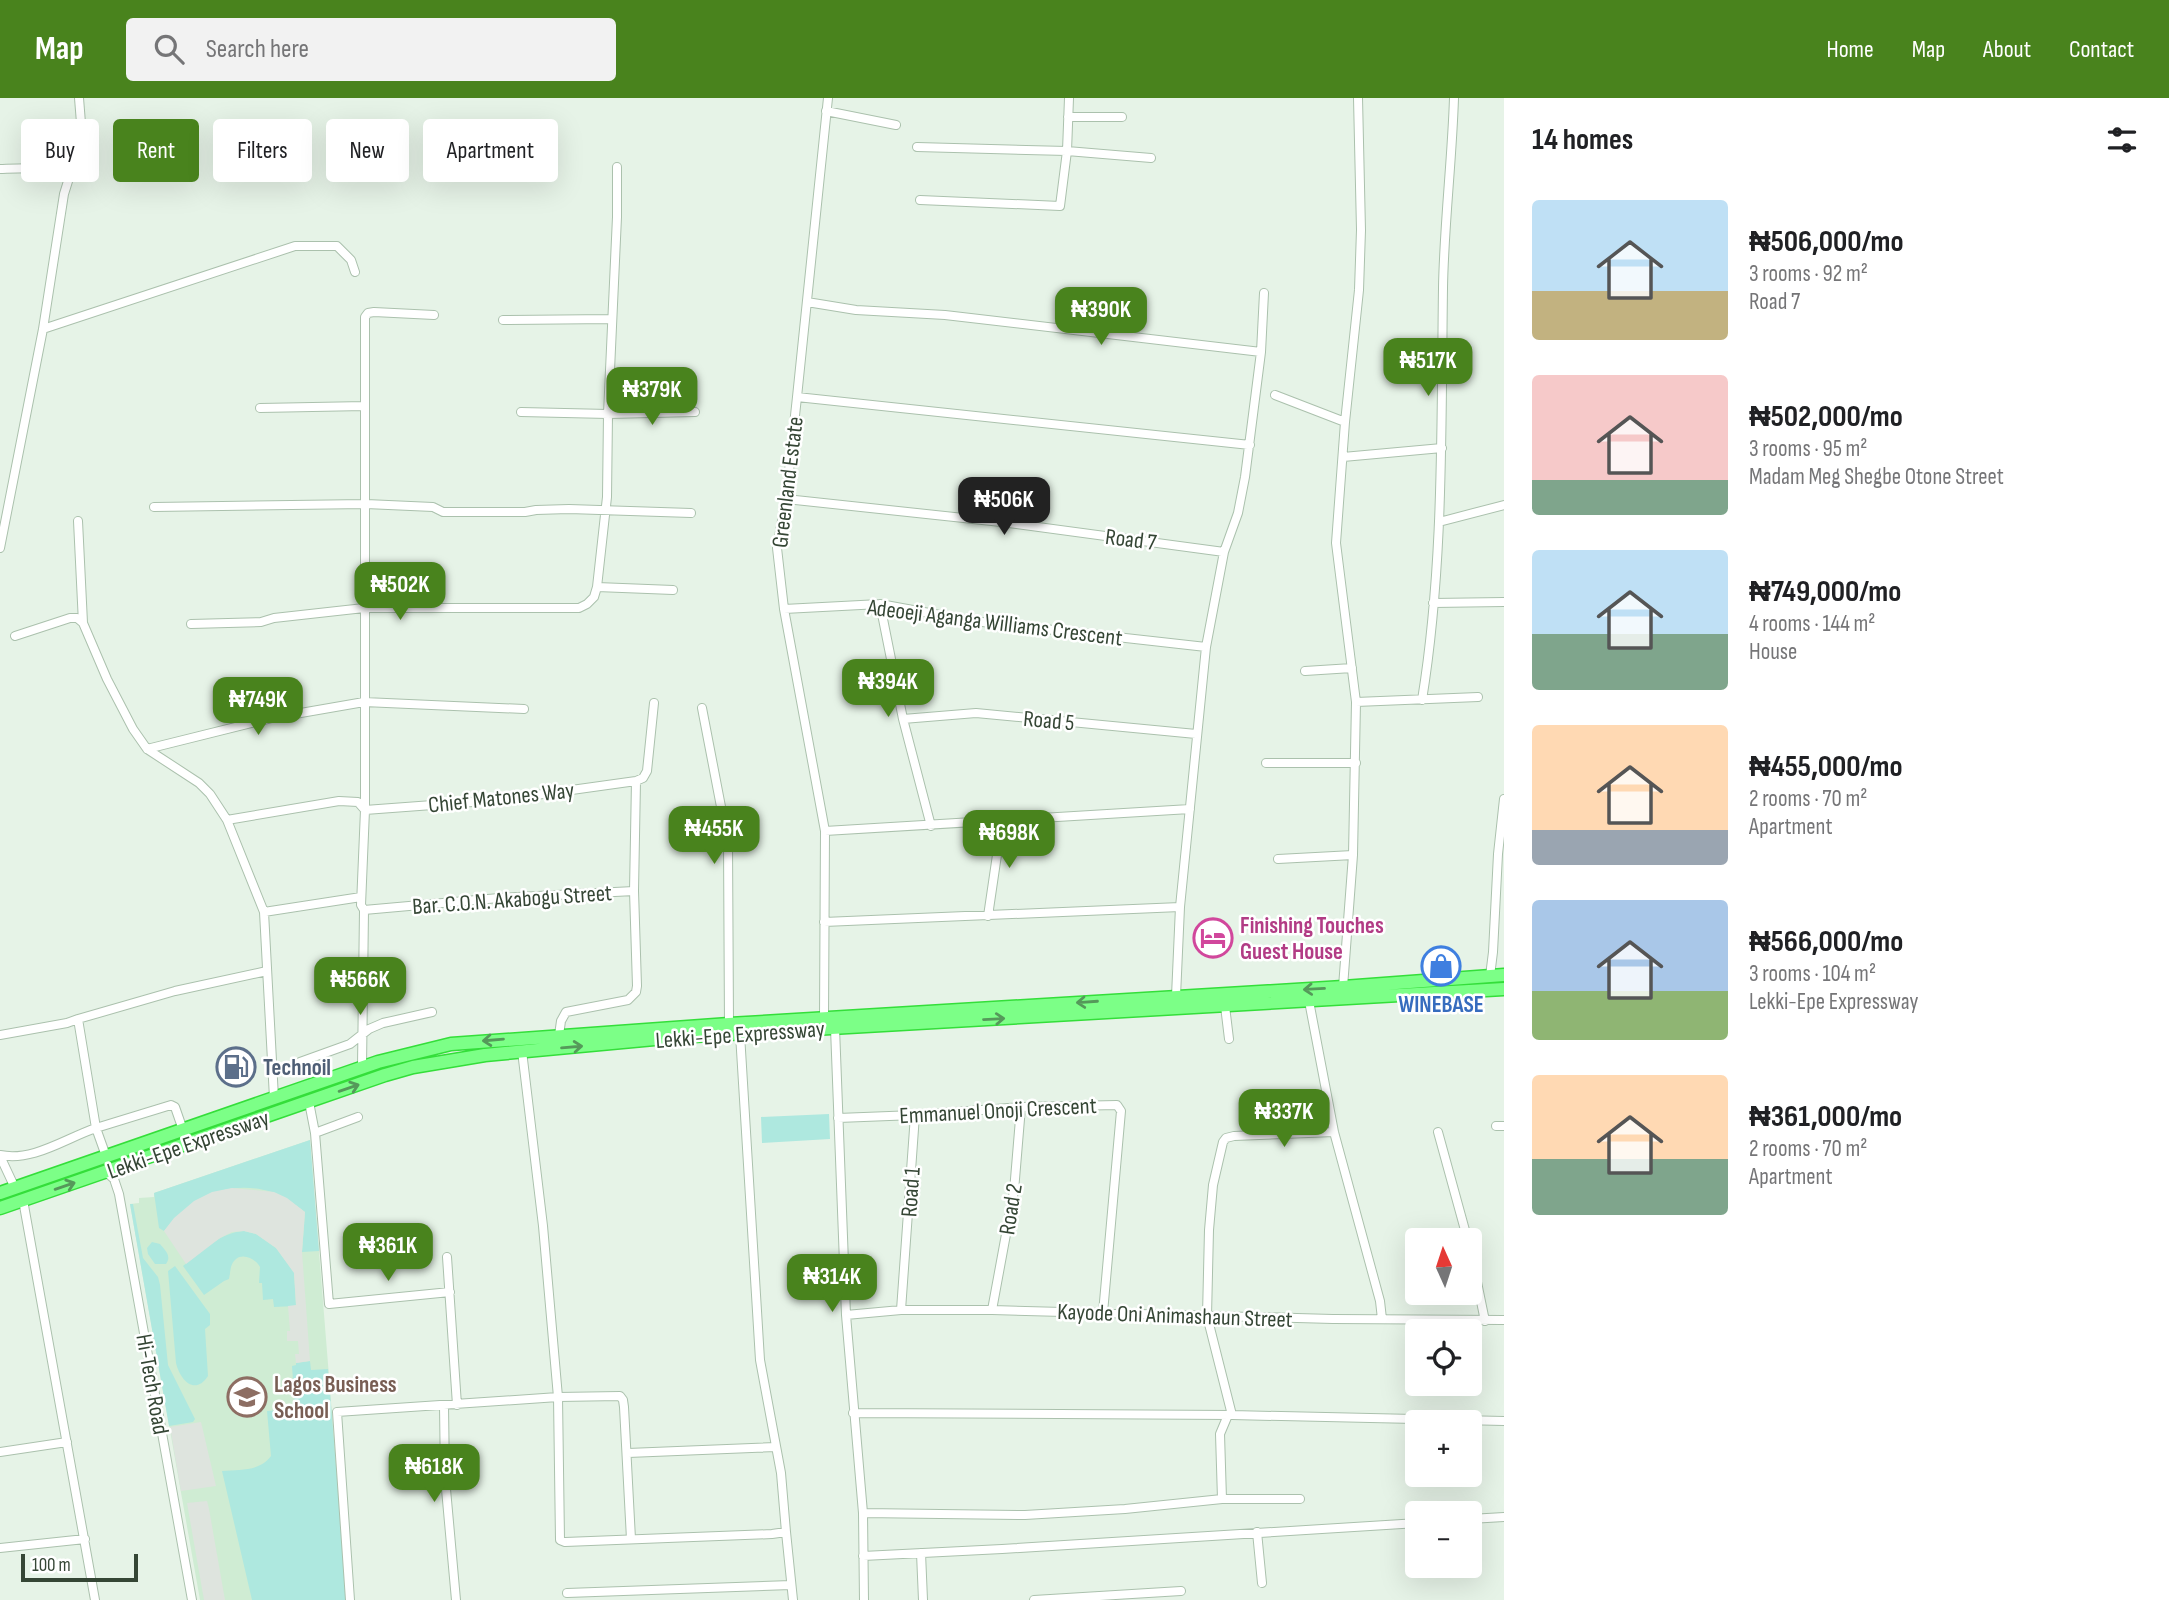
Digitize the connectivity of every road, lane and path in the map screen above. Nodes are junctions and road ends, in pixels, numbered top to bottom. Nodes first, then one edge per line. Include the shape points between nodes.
1 (79, 98) edge
2 (828, 98) edge
3 (1069, 98) edge
4 (1358, 98) edge
5 (1454, 98) edge
6 (826, 111) junction
7 (1068, 117) junction
8 (1122, 117) dead end
9 (81, 119) edge
10 (896, 125) dead end
11 (917, 147) dead end
12 (1067, 151) junction
13 (1152, 158) dead end
14 (617, 167) dead end
15 (21, 168) edge
16 (0, 169) edge
17 (68, 182) edge
18 (920, 200) dead end
19 (355, 272) dead end
20 (1264, 293) dead end
21 (807, 302) junction
22 (434, 315) dead end
23 (612, 319) junction
24 (503, 320) dead end
25 (43, 329) junction
26 (1261, 352) junction
27 (1275, 395) dead end
28 (797, 397) junction
29 (365, 406) junction
30 (260, 408) dead end
31 (521, 412) dead end
32 (695, 412) dead end
33 (608, 414) junction
34 (1345, 422) junction
35 (1250, 444) junction
36 (1442, 449) junction
37 (1343, 457) junction
38 (786, 499) junction
39 (366, 504) junction
40 (1504, 505) edge
41 (155, 507) dead end
42 (605, 509) junction
43 (691, 513) dead end
44 (78, 521) dead end
45 (1439, 522) junction
46 (0, 548) edge
47 (1224, 552) junction
48 (597, 587) junction
49 (673, 590) dead end
50 (1504, 602) edge
51 (1433, 603) junction
52 (880, 604) junction
53 (364, 608) junction
54 (784, 609) junction
55 (83, 623) junction
56 (191, 624) dead end
57 (15, 636) dead end
58 (1206, 647) junction
59 (1352, 668) junction
60 (1305, 671) dead end
61 (1478, 697) dead end
62 (1422, 701) junction
63 (364, 702) junction
64 (1356, 702) junction
65 (654, 703) dead end
66 (702, 708) dead end
67 (524, 709) dead end
68 (903, 719) junction
69 (1196, 734) junction
70 (147, 749) junction
71 (1266, 762) dead end
72 (1356, 763) junction
73 (636, 781) junction
74 (1504, 799) edge
75 (1190, 809) junction
76 (365, 810) junction
77 (226, 820) junction
78 (1002, 821) junction
79 (931, 826) junction
80 (825, 831) junction
81 (1353, 855) junction
82 (1278, 859) dead end
83 (634, 891) junction
84 (362, 897) junction
85 (1180, 907) junction
86 (364, 910) junction
87 (264, 912) junction
88 (988, 916) junction
89 (824, 922) junction
90 (267, 971) junction
91 (1504, 975) edge
92 (1490, 976) junction
93 (1343, 987) junction
94 (1504, 989) edge
95 (1176, 996) junction
96 (1309, 1001) junction
97 (1225, 1006) junction
98 (432, 1012) dead end
99 (941, 1016) junction
100 (824, 1018) junction
101 (78, 1019) junction
102 (729, 1024) junction
103 (835, 1028) junction
104 (363, 1033) junction
105 (740, 1034) junction
106 (0, 1035) edge
107 (559, 1035) junction
108 (1228, 1039) dead end
109 (522, 1051) junction
110 (300, 1062) dead end
111 (362, 1068) junction
112 (274, 1098) junction
113 (309, 1102) junction
114 (1021, 1107) junction
115 (915, 1115) junction
116 (358, 1117) dead end
117 (838, 1118) junction
118 (96, 1128) junction
119 (183, 1129) junction
120 (1334, 1132) junction
121 (1438, 1132) dead end
122 (316, 1133) junction
123 (0, 1155) edge
124 (106, 1156) junction
125 (106, 1172) junction
126 (15, 1188) junction
127 (0, 1193) edge
128 (23, 1200) junction
129 (0, 1208) edge
130 (1464, 1228) edge
131 (447, 1257) dead end
132 (450, 1292) junction
133 (1482, 1306) edge
134 (901, 1310) junction
135 (992, 1310) junction
136 (1103, 1312) junction
137 (846, 1315) junction
138 (1207, 1316) junction
139 (1382, 1319) junction
140 (1504, 1320) edge
141 (1485, 1321) junction
142 (558, 1398) junction
143 (457, 1405) junction
144 (444, 1406) junction
145 (853, 1413) junction
146 (1230, 1415) junction
147 (1504, 1421) edge
148 (67, 1442) junction
149 (776, 1447) junction
150 (0, 1452) edge
151 (628, 1453) junction
152 (1222, 1499) junction
153 (1300, 1499) dead end
154 (863, 1513) junction
155 (1504, 1517) edge
156 (1482, 1519) edge
157 (1405, 1524) edge
158 (786, 1532) junction
159 (1257, 1532) junction
160 (85, 1539) junction
161 (631, 1539) junction
162 (0, 1548) edge
163 (921, 1553) junction
164 (863, 1556) junction
165 (1262, 1583) dead end
166 (791, 1585) junction
167 (1181, 1591) dead end
168 (567, 1592) dead end
169 (95, 1600) edge
170 (192, 1600) edge
171 (350, 1600) edge
172 (456, 1600) edge
173 (793, 1600) edge
174 (864, 1600) edge
175 (923, 1600) edge
176 (1034, 1600) edge

1 - 9 street
2 - 6 street
3 - 7 street
4 - 34 street via 1359,290
5 - 36 street via 1443,284
6 - 10 street
6 - 21 street
7 - 8 street
7 - 12 street
11 - 12 street
12 - 13 street
12 - 18 street via 1060,206
14 - 23 street
15 - 16 street
17 - 25 street
19 - 25 street via 351,260 337,246 295,246
20 - 26 street
21 - 26 street
21 - 28 street
22 - 29 street via 368,313
23 - 24 street
23 - 33 street
25 - 46 street
26 - 35 street
27 - 34 street
28 - 35 street, Greenland Estate
28 - 38 street, Greenland Estate
29 - 30 street
29 - 39 street
31 - 33 street
32 - 33 street
33 - 42 street
34 - 37 street
35 - 47 street via 1238,513
36 - 37 street
36 - 45 street
37 - 59 street via 1336,542
38 - 47 street, Road 7
38 - 54 street, Greenland Estate via 777,548
39 - 41 street
39 - 42 street via 433,507 443,512
39 - 53 street
40 - 45 street
42 - 43 street
42 - 48 street
44 - 55 street
45 - 51 street
47 - 58 street
48 - 49 street
48 - 53 street via 594,597 579,608
50 - 51 street
51 - 62 street
52 - 54 street, Adeoeji Aganga Williams Crescent
52 - 58 street, Adeoeji Aganga Williams Crescent via 973,621
52 - 68 street
53 - 56 street via 261,622
53 - 63 street
54 - 80 street, Greenland Estate
55 - 57 street via 70,618
55 - 70 street via 112,689
58 - 69 street
59 - 60 street
59 - 64 street
61 - 62 street
62 - 64 street
63 - 67 street
63 - 70 street via 272,718
63 - 76 street
64 - 72 street
65 - 73 street, Bar. C.O.N. Akabogu Street via 647,771
66 - 102 street via 728,843
68 - 69 street, Road 5 via 976,713
68 - 79 street
69 - 75 street
70 - 77 street via 199,783
71 - 72 street
72 - 81 street
73 - 76 street, Chief Matones Way via 500,800
73 - 83 street, Bar. C.O.N. Akabogu Street
74 - 92 street
75 - 78 street
75 - 85 street
76 - 77 street, Chief Matones Way via 349,800
76 - 84 street
77 - 87 street
78 - 79 street
78 - 88 street
79 - 80 street
80 - 89 street, Greenland Estate
81 - 82 street
81 - 93 street
83 - 86 street, Bar. C.O.N. Akabogu Street
83 - 107 street via 636,992 628,1000 566,1012
84 - 86 street
84 - 87 street
85 - 88 street
85 - 95 street
86 - 104 street
87 - 90 street
88 - 89 street
89 - 100 street, Greenland Estate
90 - 101 street via 175,990
90 - 112 street
91 - 92 highway, Lekki-Epe Expressway
92 - 93 highway, Lekki-Epe Expressway
93 -> 95 highway, Lekki-Epe Expressway
94 - 96 highway, Lekki-Epe Expressway
95 -> 99 highway, Lekki-Epe Expressway
96 - 97 highway, Lekki-Epe Expressway
96 - 120 street
99 -> 97 highway, Lekki-Epe Expressway
97 - 108 street
98 - 104 street via 383,1023
99 - 100 highway, Lekki-Epe Expressway
99 - 103 highway, Lekki-Epe Expressway
100 - 102 highway, Lekki-Epe Expressway
101 - 106 street
101 - 118 street
102 - 107 highway, Lekki-Epe Expressway
103 - 105 highway, Lekki-Epe Expressway
103 - 117 street
104 - 110 street via 351,1044
104 - 111 street
109 -> 105 highway, Lekki-Epe Expressway
105 - 149 street via 760,1360
107 -> 111 highway, Lekki-Epe Expressway via 451,1044
113 -> 109 highway, Lekki-Epe Expressway via 413,1067
109 - 142 street via 544,1226
111 - 112 highway, Lekki-Epe Expressway
112 - 119 highway, Lekki-Epe Expressway
113 - 122 street
113 - 125 highway, Lekki-Epe Expressway
114 - 115 street, Emmanuel Onoji Crescent
114 - 135 street, Road 2 via 1014,1191
114 - 136 street, Emmanuel Onoji Crescent via 1114,1104 1121,1111
115 - 117 street, Emmanuel Onoji Crescent
115 - 134 street, Road 1
116 - 122 street
117 - 137 street
118 - 119 street via 171,1105
118 - 123 street via 46,1150
118 - 124 street
119 - 124 highway, Lekki-Epe Expressway
120 - 138 street via 1234,1136 1223,1142 1213,1185
120 - 139 street
121 - 130 street
122 - 132 street via 329,1304
123 - 126 street
124 - 126 highway, Lekki-Epe Expressway
128 -> 125 highway, Lekki-Epe Expressway
125 - 170 street, Hi-Tech Road via 119,1194
126 - 127 highway, Lekki-Epe Expressway
128 - 129 highway, Lekki-Epe Expressway
128 - 148 street
131 - 132 street
132 - 143 street
133 - 141 street
134 - 135 street, Kayode Oni Animashaun Street
134 - 137 street, Kayode Oni Animashaun Street
135 - 136 street, Kayode Oni Animashaun Street
136 - 138 street, Kayode Oni Animashaun Street
137 - 145 street
138 - 139 street, Kayode Oni Animashaun Street
138 - 146 street
139 - 141 street, Kayode Oni Animashaun Street
140 - 141 street, Kayode Oni Animashaun Street
142 - 143 street
142 - 151 street via 620,1396
142 - 161 street via 560,1540
143 - 144 street
144 - 171 street via 337,1412
144 - 172 street
145 - 146 street
145 - 154 street
146 - 147 street
146 - 152 street via 1220,1434
148 - 150 street
148 - 160 street
149 - 151 street
149 - 158 street
151 - 161 street
152 - 153 street
152 - 154 street via 1025,1515
154 - 164 street
155 - 156 street
157 - 159 street
158 - 161 street
158 - 166 street
159 - 163 street
159 - 165 street
160 - 162 street
160 - 169 street
163 - 164 street
163 - 175 street
164 - 174 street
166 - 168 street
166 - 173 street
167 - 176 street

